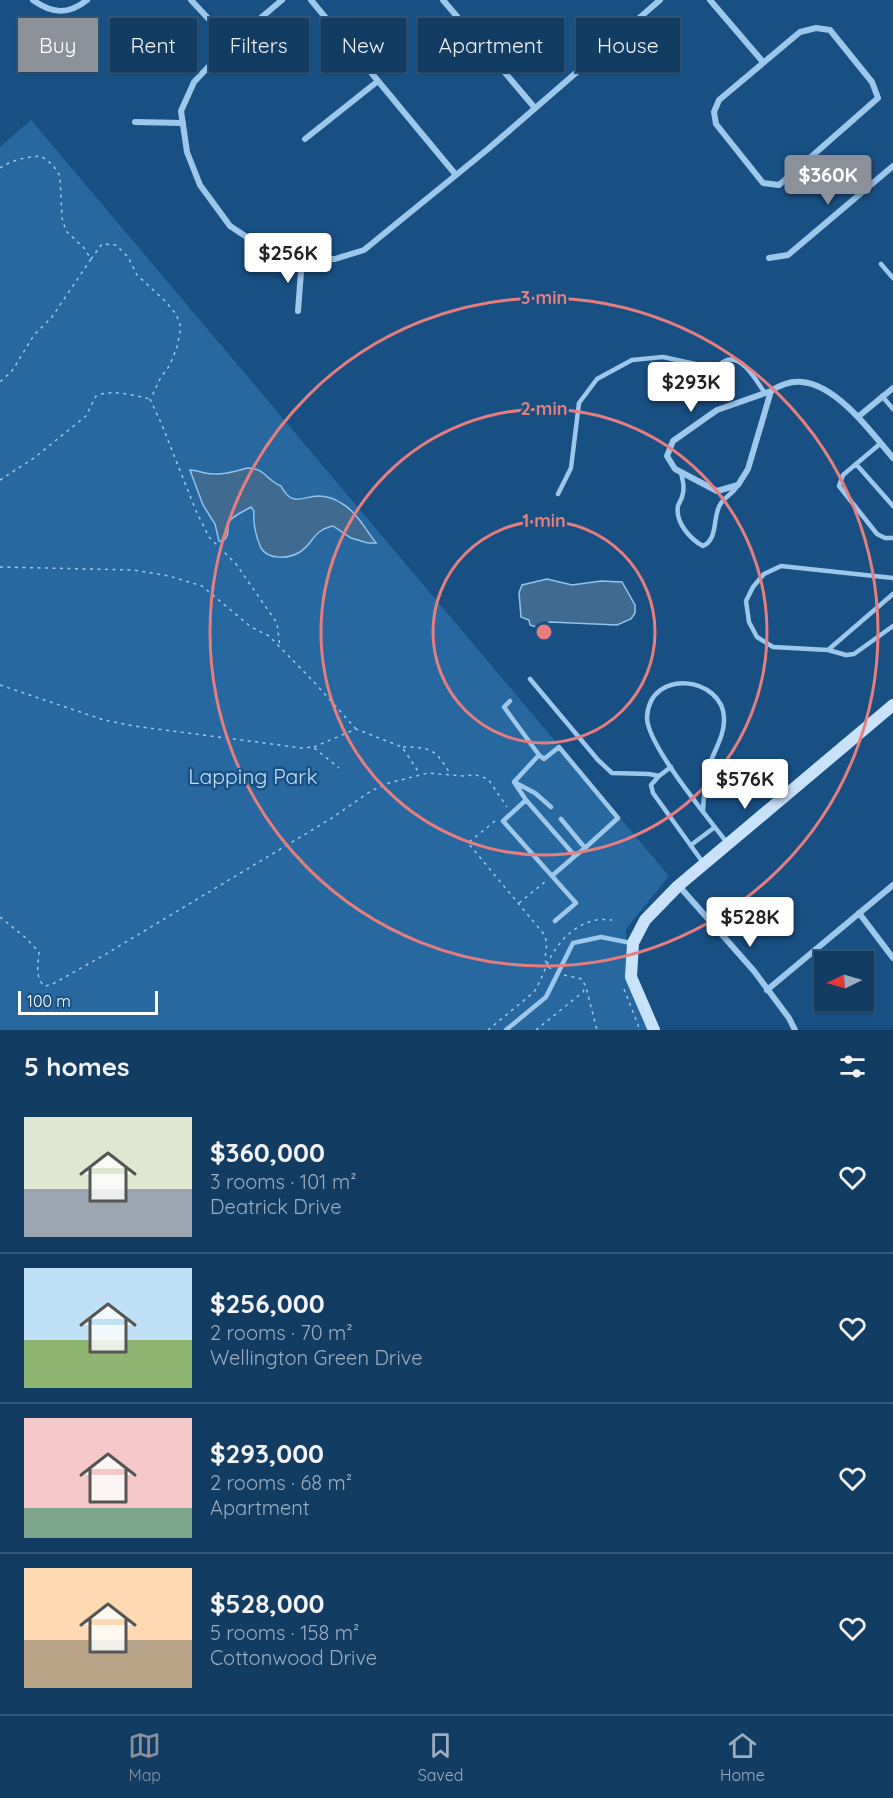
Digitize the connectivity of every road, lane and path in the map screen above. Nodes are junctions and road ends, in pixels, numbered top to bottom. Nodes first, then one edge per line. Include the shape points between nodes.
1 (33, 0) edge
2 (87, 0) edge
3 (191, 0) edge
4 (282, 0) edge
5 (311, 0) edge
6 (443, 0) edge
7 (660, 0) edge
8 (710, 0) edge
9 (261, 18) edge
10 (209, 19) edge
11 (763, 62) junction
12 (209, 66) edge
13 (378, 81) junction
14 (535, 108) junction
15 (135, 122) dead end
16 (183, 123) junction
17 (305, 139) dead end
18 (893, 166) edge
19 (0, 168) edge
20 (456, 175) junction
21 (769, 258) dead end
22 (91, 259) junction
23 (302, 259) junction
24 (881, 264) dead end
25 (893, 278) edge
26 (298, 312) dead end
27 (0, 382) edge
28 (893, 388) edge
29 (768, 392) junction
30 (882, 396) junction
31 (150, 399) junction
32 (893, 410) edge
33 (859, 416) junction
34 (881, 443) junction
35 (893, 458) edge
36 (856, 464) junction
37 (681, 472) junction
38 (0, 480) edge
39 (738, 485) junction
40 (558, 494) dead end
41 (893, 506) edge
42 (893, 538) edge
43 (0, 567) edge
44 (893, 578) edge
45 (893, 594) edge
46 (893, 626) edge
47 (280, 647) junction
48 (828, 650) junction
49 (530, 679) dead end
50 (0, 685) edge
51 (510, 701) dead end
52 (893, 705) edge
53 (356, 729) junction
54 (314, 747) junction
55 (402, 747) junction
56 (539, 755) junction
57 (671, 767) junction
58 (339, 768) dead end
59 (421, 774) junction
60 (451, 776) junction
61 (659, 776) junction
62 (514, 782) junction
63 (526, 800) junction
64 (551, 807) dead end
65 (505, 812) dead end
66 (704, 812) junction
67 (561, 819) dead end
68 (496, 820) dead end
69 (715, 827) junction
70 (728, 844) junction
71 (691, 845) junction
72 (585, 848) junction
73 (575, 856) junction
74 (704, 864) junction
75 (553, 875) junction
76 (893, 885) edge
77 (678, 886) junction
78 (518, 903) junction
79 (859, 913) junction
80 (0, 916) edge
81 (612, 920) dead end
82 (555, 921) dead end
83 (633, 943) junction
84 (893, 958) edge
85 (547, 966) junction
86 (558, 973) junction
87 (586, 987) junction
88 (767, 990) junction
89 (488, 1030) edge
90 (506, 1030) edge
91 (536, 1030) edge
92 (597, 1030) edge
93 (654, 1030) edge
94 (795, 1030) edge

1 - 2 street via 47,9 66,12
3 - 10 street
4 - 9 street
5 - 13 street
6 - 14 street
7 - 14 street
8 - 11 street
11 - 11 street via 800,32 830,30 872,82 878,98 779,185 763,183 716,124 714,112 719,100
12 - 16 street via 194,82 181,111
13 - 17 street
13 - 20 street
14 - 20 street
15 - 16 street
16 - 23 street via 187,152 200,185 230,226 265,249
18 - 21 street via 788,255
19 - 22 path via 26,157 40,156 53,165 60,176 66,231
20 - 23 street via 364,250 335,259
22 - 27 path via 52,317
22 - 31 path via 102,244 116,245 137,275 176,314 181,327 177,347
23 - 26 street
24 - 25 lane
28 - 30 street
29 - 33 street via 802,382 823,388
29 - 37 street via 717,410 673,441 667,456
29 - 39 street via 748,469
29 - 40 lane via 736,360 724,361 714,368 663,357 632,360 597,379 579,403 571,468
30 - 32 lane
30 - 33 street
31 - 38 path via 120,393 96,396 86,416
31 - 47 path via 209,537 236,564 277,623
33 - 34 street
34 - 35 street
34 - 36 lane
36 - 41 lane
36 - 42 lane via 843,475 839,486 877,534
37 - 39 street via 717,491
37 - 39 lane via 685,486 678,506 679,519 688,534 703,546 709,542 720,504
43 - 47 path via 133,570 169,576 202,586
44 - 48 lane via 781,567 764,574 746,601 748,622 757,637 773,647
45 - 48 lane
46 - 48 lane via 854,654
47 - 53 path
49 - 61 lane via 612,773
50 - 54 path via 104,720 134,726
51 - 56 lane via 504,707
52 - 70 main road
53 - 54 path
53 - 55 path
54 - 58 path
55 - 59 path
55 - 60 path via 418,747 440,756
56 - 62 lane
56 - 72 lane via 544,759 559,747 618,818
57 - 61 lane
57 - 66 lane
57 - 66 lane via 650,734 648,706 661,689 692,683 714,696 724,717 722,734 708,769
59 - 60 path
59 - 80 path via 371,791 51,985 44,986 39,981 39,952
60 - 65 path via 488,779 508,809
61 - 71 lane via 651,785 653,793
62 - 63 lane
62 - 64 lane
63 - 73 lane
63 - 75 lane via 503,821
66 - 69 lane
67 - 72 lane
68 - 78 path via 468,843
69 - 70 lane
69 - 71 lane
70 - 74 main road
71 - 74 lane
72 - 73 lane
73 - 75 lane
74 - 77 main road
75 - 78 path
75 - 82 lane via 576,903
76 - 79 street
77 - 83 main road via 645,920
77 - 88 street
78 - 85 path via 547,939
79 - 84 street
79 - 88 street
81 - 85 path via 593,920 576,929 560,943
83 - 86 lane via 601,937 573,943
83 - 93 main road via 632,977
85 - 86 path
85 - 89 path via 534,992
86 - 87 path via 582,979
86 - 90 lane via 546,997
87 - 91 path
87 - 92 path
88 - 94 street

